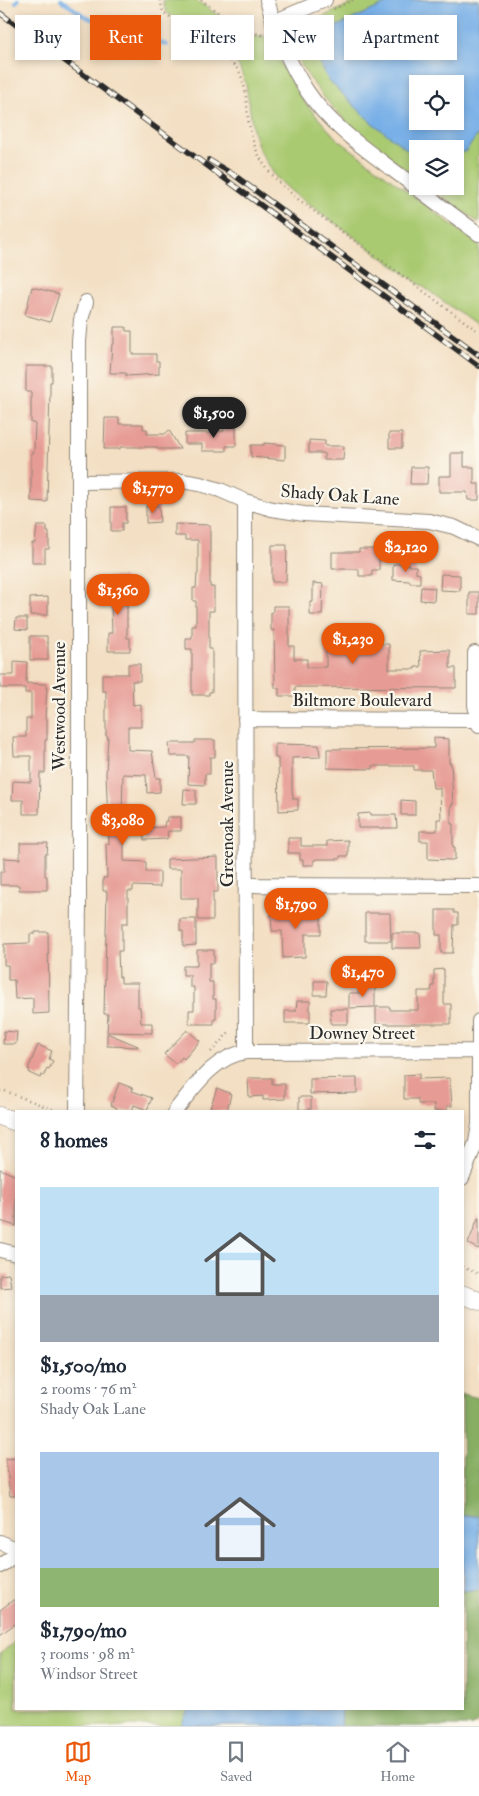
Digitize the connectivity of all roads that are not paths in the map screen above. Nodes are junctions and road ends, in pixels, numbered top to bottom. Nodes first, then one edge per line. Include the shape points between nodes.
1 (267, 0) edge
2 (325, 0) edge
3 (272, 15) edge
4 (290, 15) edge
5 (288, 60) edge
6 (479, 234) edge
7 (86, 302) dead end
8 (79, 482) junction
9 (245, 501) junction
10 (479, 539) edge
11 (475, 653) dead end
12 (245, 719) junction
13 (479, 722) edge
14 (246, 885) junction
15 (479, 886) edge
16 (479, 1021) edge
17 (479, 1051) edge
18 (246, 1052) junction
19 (77, 1110) edge
20 (176, 1110) edge
21 (0, 1116) edge
22 (15, 1122) edge
23 (464, 1173) edge
24 (0, 1250) edge
25 (15, 1254) edge
26 (464, 1295) edge
27 (479, 1300) edge
28 (0, 1542) edge
29 (15, 1549) edge
30 (15, 1555) edge
31 (0, 1566) edge

1 - 3 street
2 - 4 street
5 - 6 street via 308,92 354,141
7 - 8 street, Westwood Avenue via 78,341
8 - 9 street, Shady Oak Lane via 182,481 213,488
8 - 19 street, Westwood Avenue
9 - 10 street, Shady Oak Lane via 304,514 429,521
9 - 12 street, Greenoak Avenue
11 - 13 street via 475,705
12 - 13 street, Biltmore Boulevard
12 - 14 street, Greenoak Avenue
14 - 15 street
14 - 18 street, Greenoak Avenue
16 - 17 street
17 - 18 street, Downey Street
17 - 23 street via 479,1125
18 - 20 street via 236,1053 206,1074
21 - 22 main road
24 - 25 street
26 - 27 main road
28 - 29 street
30 - 31 street

